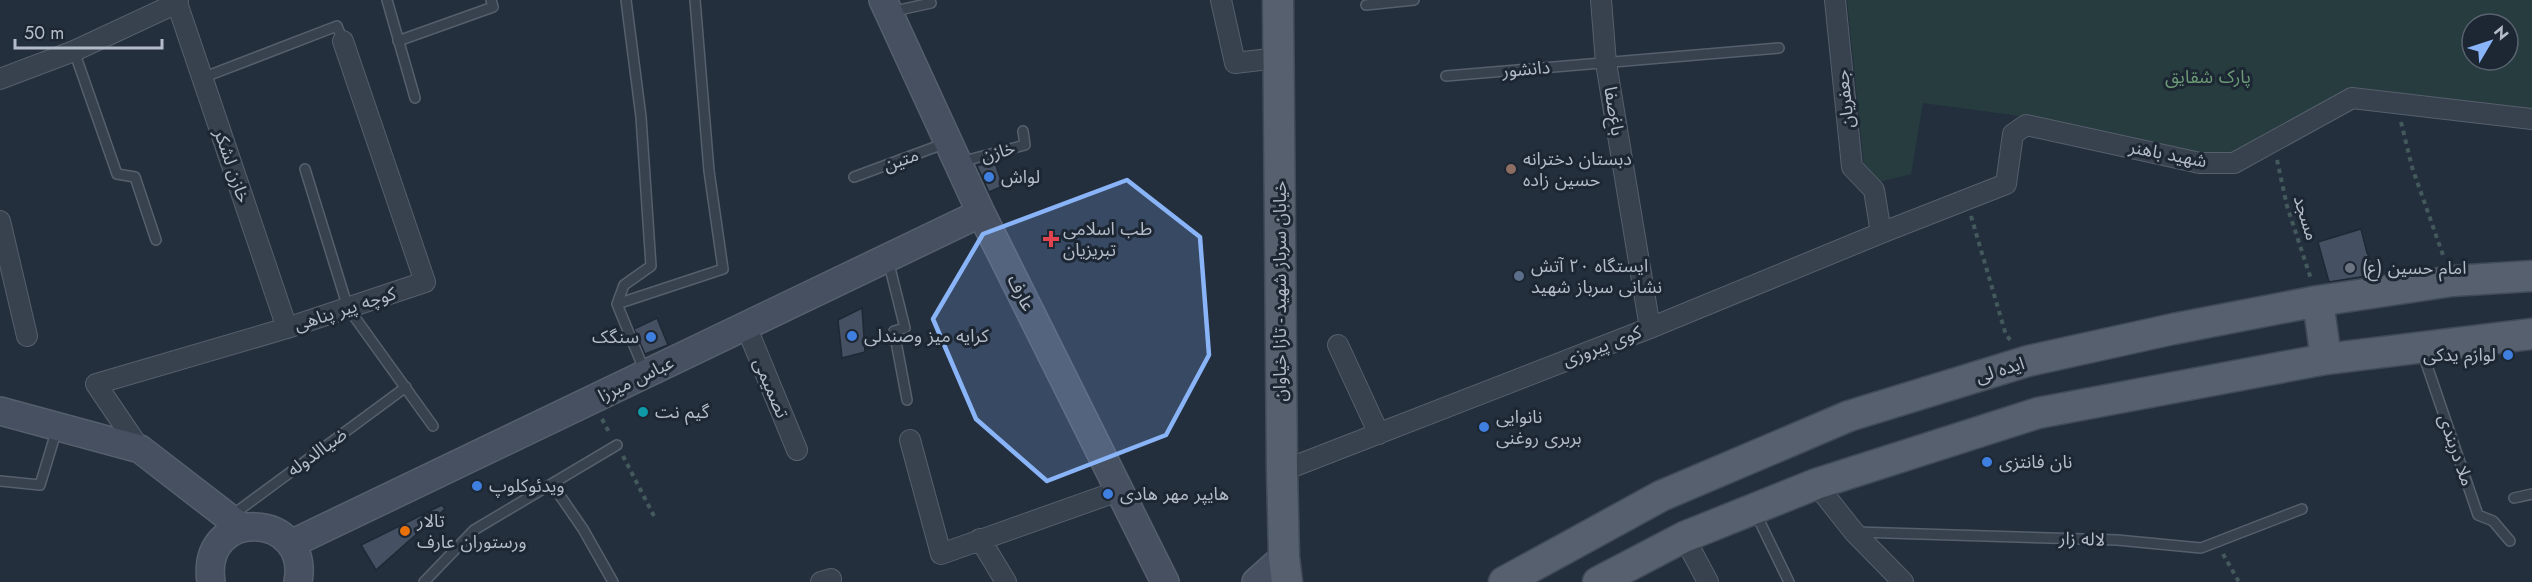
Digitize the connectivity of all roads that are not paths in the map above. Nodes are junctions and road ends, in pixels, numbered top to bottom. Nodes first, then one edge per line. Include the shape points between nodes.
1 (387, 0) edge
2 (491, 0) edge
3 (626, 0) edge
4 (695, 0) edge
5 (1221, 0) edge
6 (1278, 0) edge
7 (1414, 0) edge
8 (1601, 0) edge
9 (1835, 0) edge
10 (178, 1) edge
11 (931, 3) dead end
12 (1366, 5) dead end
13 (885, 6) edge
14 (343, 41) joint
15 (398, 41) junction
16 (1779, 48) dead end
17 (74, 51) junction
18 (1278, 58) junction
19 (1606, 63) junction
20 (1446, 76) dead end
21 (202, 78) junction
22 (0, 80) edge
23 (415, 98) dead end
24 (2532, 119) edge
25 (1023, 131) dead end
26 (953, 153) junction
27 (305, 169) dead end
28 (854, 177) dead end
29 (981, 213) junction
30 (0, 221) edge
31 (1881, 233) junction
32 (156, 240) dead end
33 (887, 258) junction
34 (2532, 276) edge
35 (2318, 301) junction
36 (617, 304) junction
37 (348, 308) junction
38 (746, 326) junction
39 (1650, 327) junction
40 (287, 328) junction
41 (2532, 334) edge
42 (27, 336) dead end
43 (1338, 345) dead end
44 (2420, 346) junction
45 (2326, 359) junction
46 (646, 375) junction
47 (406, 387) junction
48 (907, 400) dead end
49 (0, 411) edge
50 (57, 426) junction
51 (433, 426) dead end
52 (1379, 434) junction
53 (910, 440) dead end
54 (617, 446) dead end
55 (141, 449) junction
56 (797, 450) dead end
57 (1282, 471) junction
58 (0, 481) edge
59 (552, 484) junction
60 (1816, 484) junction
61 (1121, 490) junction
62 (2532, 494) edge
63 (2514, 498) dead end
64 (1753, 508) junction
65 (2302, 509) dead end
66 (235, 522) junction
67 (1854, 532) junction
68 (1684, 537) junction
69 (980, 539) junction
70 (2510, 541) dead end
71 (291, 544) junction
72 (1285, 569) edge
73 (211, 582) edge
74 (299, 582) edge
75 (424, 582) edge
76 (613, 582) edge
77 (1006, 582) edge
78 (1165, 582) edge
79 (1256, 582) edge
80 (1504, 582) edge
81 (1598, 582) edge
82 (1708, 582) edge
83 (1789, 582) edge
84 (1903, 582) edge

1 - 15 lane
2 - 15 lane via 493,7
3 - 36 lane via 641,117 651,266 624,285
4 - 36 lane via 709,171 723,269
5 - 18 street via 1235,63
6 - 18 main road, خیابان سرباز شهید - تازا خیاوان
7 - 12 lane
8 - 19 street, باغ‌صفا
9 - 31 street, جعفریان via 1852,167 1874,190
10 - 17 street
10 - 21 street, خازن لشکر
11 - 13 lane
13 - 26 main road, عارف
14 - 21 lane via 337,26
14 - 37 street, کوچه پیر پناهی via 425,282
15 - 23 lane
16 - 19 lane, دانشور
17 - 22 street
17 - 32 lane via 117,174 135,177
18 - 57 main road, خیابان سرباز شهید - تازا خیاوان
19 - 20 lane, دانشور
19 - 39 street, باغ‌صفا
21 - 40 street, خازن لشکر
24 - 31 street, شهید باهنر via 2352,98 2234,163 2200,163 2026,125 2013,134 2006,184
25 - 26 lane, خازن via 1025,145
26 - 28 lane, متین
26 - 29 main road, عارف
27 - 37 lane
29 - 33 main road, عباس میرزا
29 - 61 main road, عارف
30 - 42 street
31 - 39 street, کوی پیروزی
33 - 38 main road, عباس میرزا
33 - 48 lane via 905,328 894,331
34 - 35 main road, ایده لى via 2452,282
35 - 45 main road
35 - 80 main road, ایده لى via 2028,361 1849,416 1661,496
36 - 46 lane
37 - 40 street, کوچه پیر پناهی
37 - 47 lane
38 - 46 main road, عباس میرزا
38 - 56 street, تصمیمی
39 - 52 street, کوی پیروزی
40 - 55 street, کوچه پیر پناهی via 96,384
41 - 44 main road
43 - 52 street
44 - 45 main road
44 - 70 lane, ملا دربندی via 2478,515 2493,521
45 - 60 main road via 2038,413
46 - 71 main road, عباس میرزا
47 - 51 lane
47 - 66 lane, ضیاالدوله
49 - 50 main road
50 - 55 main road
50 - 58 lane via 40,485
52 - 57 street, کوی پیروزی
53 - 69 street via 940,554
54 - 59 lane
55 - 66 main road
57 - 72 main road, خیابان سرباز شهید - تازا خیاوان
59 - 75 lane via 474,530
59 - 76 lane via 584,529
60 - 64 main road
60 - 67 street
61 - 69 street
61 - 78 main road, عارف
62 - 63 lane
64 - 68 main road
64 - 83 lane
65 - 67 lane, لاله زار via 2201,548 2117,540
66 - 71 main road via 267,528
66 - 73 main road via 211,557
67 - 84 street
68 - 81 main road
68 - 82 street
69 - 77 street
71 - 74 main road via 298,562
72 - 79 main road

